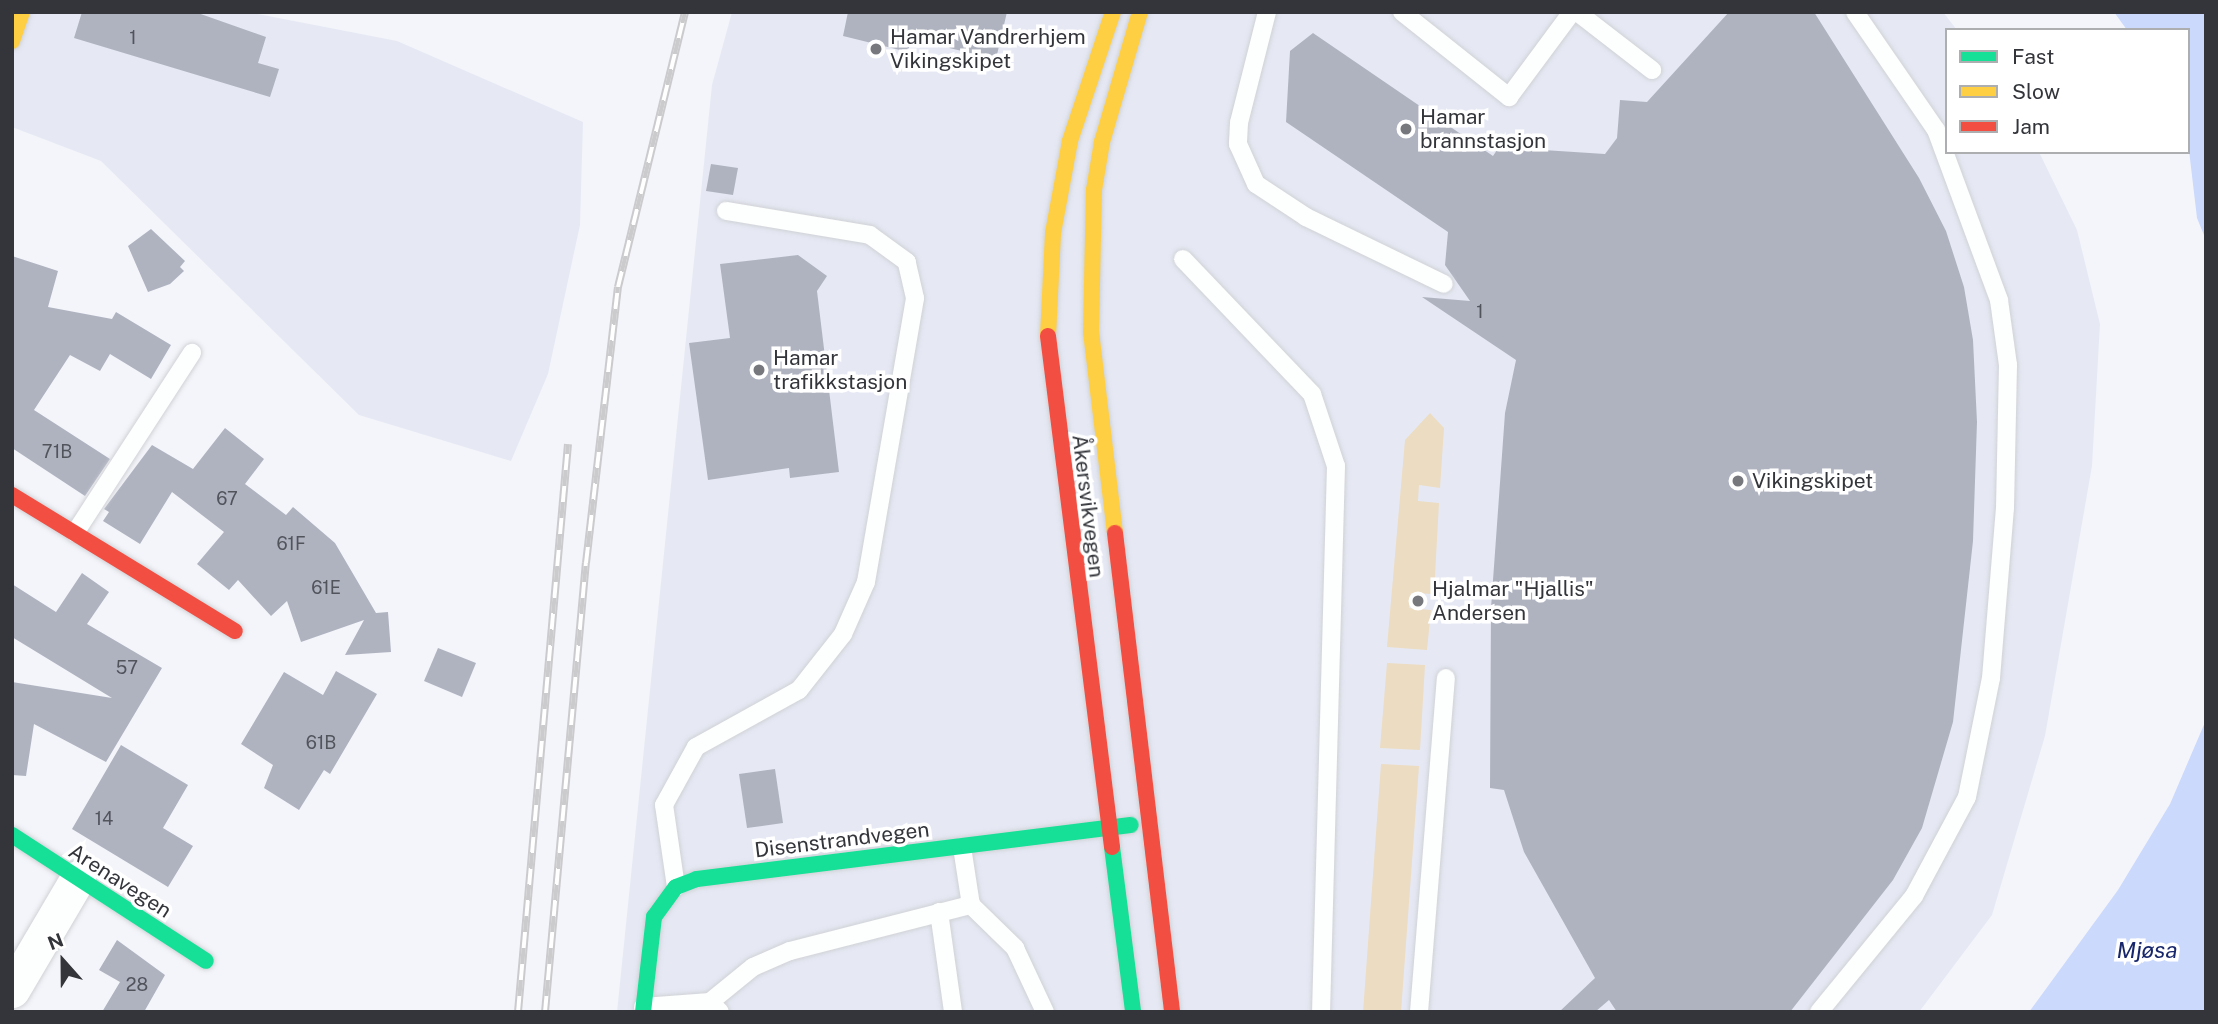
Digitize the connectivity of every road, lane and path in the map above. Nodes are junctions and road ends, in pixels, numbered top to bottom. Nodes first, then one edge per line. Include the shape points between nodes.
1 (22, 12) edge
2 (1113, 12) edge
3 (1140, 12) edge
4 (1267, 12) edge
5 (1402, 12) edge
6 (1574, 12) edge
7 (1855, 12) edge
8 (12, 41) edge
9 (1652, 70) dead end
10 (726, 211) dead end
11 (1183, 259) dead end
12 (1444, 284) dead end
13 (192, 353) dead end
14 (12, 495) edge
15 (75, 533) junction
16 (235, 631) dead end
17 (1446, 678) dead end
18 (1146, 823) junction
19 (1107, 828) junction
20 (12, 835) edge
21 (962, 847) junction
22 (78, 878) junction
23 (676, 887) junction
24 (971, 905) junction
25 (939, 912) junction
26 (206, 961) dead end
27 (12, 990) edge
28 (715, 1007) edge
29 (643, 1009) edge
30 (953, 1012) edge
31 (1045, 1012) edge
32 (1133, 1012) edge
33 (1172, 1012) edge
34 (1321, 1012) edge
35 (1419, 1012) edge
36 (1819, 1012) edge

1 - 8 street
2 - 19 street, Åkersvikvegen via 1070,141 1053,233 1046,323
3 - 18 street, Åkersvikvegen via 1102,142 1090,281 1095,394
4 - 12 lane via 1239,123 1238,144 1256,184 1306,217
5 - 6 lane via 1509,97
6 - 9 lane
7 - 36 lane via 1936,130 1999,300 2008,365 2005,508 1991,678 1967,797 1914,896 1862,966
10 - 23 lane via 870,235 907,262 915,298 866,582 843,635 799,690 696,747 664,805
11 - 34 lane via 1312,394 1336,466
13 - 15 lane
14 - 15 street
15 - 16 street
17 - 35 lane
18 - 19 street, Disenstrandvegen
18 - 33 street, Åkersvikvegen
19 - 21 street, Disenstrandvegen
19 - 32 street, Åkersvikvegen
20 - 22 street, Arenavegen
21 - 23 street, Disenstrandvegen via 697,879
21 - 24 lane
22 - 26 street, Arenavegen
22 - 27 street
23 - 29 street via 654,917
24 - 25 lane
24 - 31 lane via 1015,948
25 - 28 lane via 790,951 753,967
25 - 30 lane
28 - 29 lane

